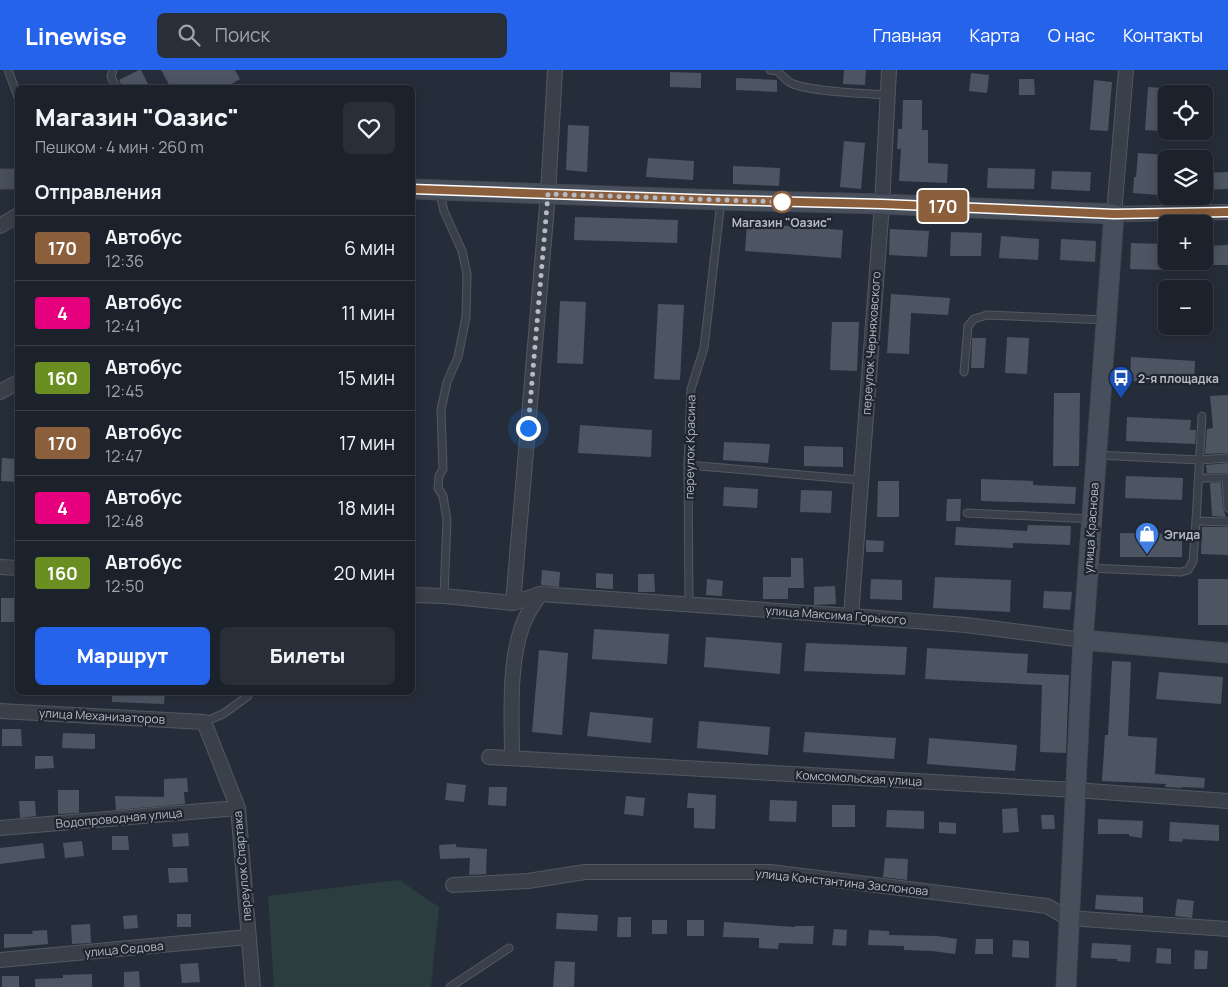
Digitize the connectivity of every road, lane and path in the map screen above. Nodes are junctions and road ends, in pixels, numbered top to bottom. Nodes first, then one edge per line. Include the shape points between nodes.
1 (8, 70) edge
2 (114, 70) edge
3 (555, 70) edge
4 (772, 70) edge
5 (889, 70) edge
6 (1126, 70) edge
7 (115, 85) edge
8 (15, 89) edge
9 (888, 95) junction
10 (0, 179) edge
11 (15, 179) edge
12 (415, 189) edge
13 (439, 190) junction
14 (548, 194) junction
15 (721, 200) junction
16 (882, 204) junction
17 (1228, 212) edge
18 (1114, 214) junction
19 (15, 216) edge
20 (0, 226) edge
21 (1107, 320) junction
22 (964, 372) dead end
23 (15, 384) edge
24 (0, 392) edge
25 (1202, 416) dead end
26 (1097, 455) junction
27 (1228, 458) edge
28 (1200, 460) junction
29 (688, 465) junction
30 (1199, 478) junction
31 (1227, 478) edge
32 (861, 480) junction
33 (1228, 508) edge
34 (967, 513) dead end
35 (1092, 519) junction
36 (1196, 521) junction
37 (1228, 522) edge
38 (0, 567) edge
39 (15, 568) edge
40 (1088, 568) junction
41 (540, 594) junction
42 (415, 595) edge
43 (444, 596) junction
44 (512, 603) junction
45 (689, 606) junction
46 (851, 616) junction
47 (1083, 640) junction
48 (1228, 653) edge
49 (248, 695) edge
50 (0, 711) edge
51 (204, 722) junction
52 (489, 757) dead end
53 (512, 758) junction
54 (1076, 790) junction
55 (1228, 801) edge
56 (238, 808) junction
57 (0, 828) edge
58 (453, 885) dead end
59 (1068, 918) junction
60 (1228, 929) edge
61 (248, 937) junction
62 (509, 948) dead end
63 (0, 960) edge
64 (253, 987) edge
65 (450, 987) edge
66 (1066, 987) edge

1 - 8 lane
2 - 7 lane via 111,76
3 - 14 street
4 - 9 lane via 789,82 804,86
5 - 9 street, переулок Черняховского
6 - 18 street, улица Краснова
9 - 16 street, переулок Черняховского
10 - 11 street
12 - 13 street
13 - 14 street
13 - 43 lane via 444,211 462,251 467,274 466,317 441,410 442,469 438,488 447,520
14 - 15 street
14 - 44 street
15 - 16 street
15 - 29 lane, переулок Красина via 704,348 691,389
16 - 18 street
16 - 32 street, переулок Черняховского
17 - 18 street
18 - 21 street, улица Краснова
19 - 20 street
21 - 22 lane via 987,315 974,318 968,326
21 - 26 street, улица Краснова
23 - 24 street
25 - 28 lane
26 - 28 lane
26 - 35 street, улица Краснова
27 - 28 lane
28 - 30 lane
29 - 32 lane
29 - 45 lane, переулок Красина
30 - 31 lane
30 - 36 lane
31 - 33 lane
32 - 46 street, переулок Черняховского
34 - 35 lane
35 - 40 street, улица Краснова
36 - 37 lane
36 - 40 lane via 1193,561 1188,570
38 - 39 street
40 - 47 street, улица Краснова
41 - 44 street, улица Максима Горького
41 - 45 street, улица Максима Горького
41 - 53 street via 531,607 516,648
42 - 43 street, улица Максима Горького
43 - 44 street, улица Максима Горького
45 - 46 street, улица Максима Горького
46 - 47 street, улица Максима Горького via 966,625
47 - 48 street, улица Максима Горького
47 - 54 street, улица Краснова
49 - 51 lane via 223,714
50 - 51 street, улица Механизаторов
51 - 56 street, переулок Спартака
52 - 53 street, Комсомольская улица
53 - 54 street, Комсомольская улица
54 - 55 street, Комсомольская улица
54 - 59 street, улица Краснова
56 - 57 street, Водопроводная улица
56 - 61 street, переулок Спартака
58 - 59 street, улица Константина Заслонова via 528,881 585,872 770,872 1047,906
59 - 60 street, улица Константина Заслонова
59 - 66 street, улица Краснова
61 - 63 street, улица Седова
61 - 64 street, переулок Спартака
62 - 65 lane

